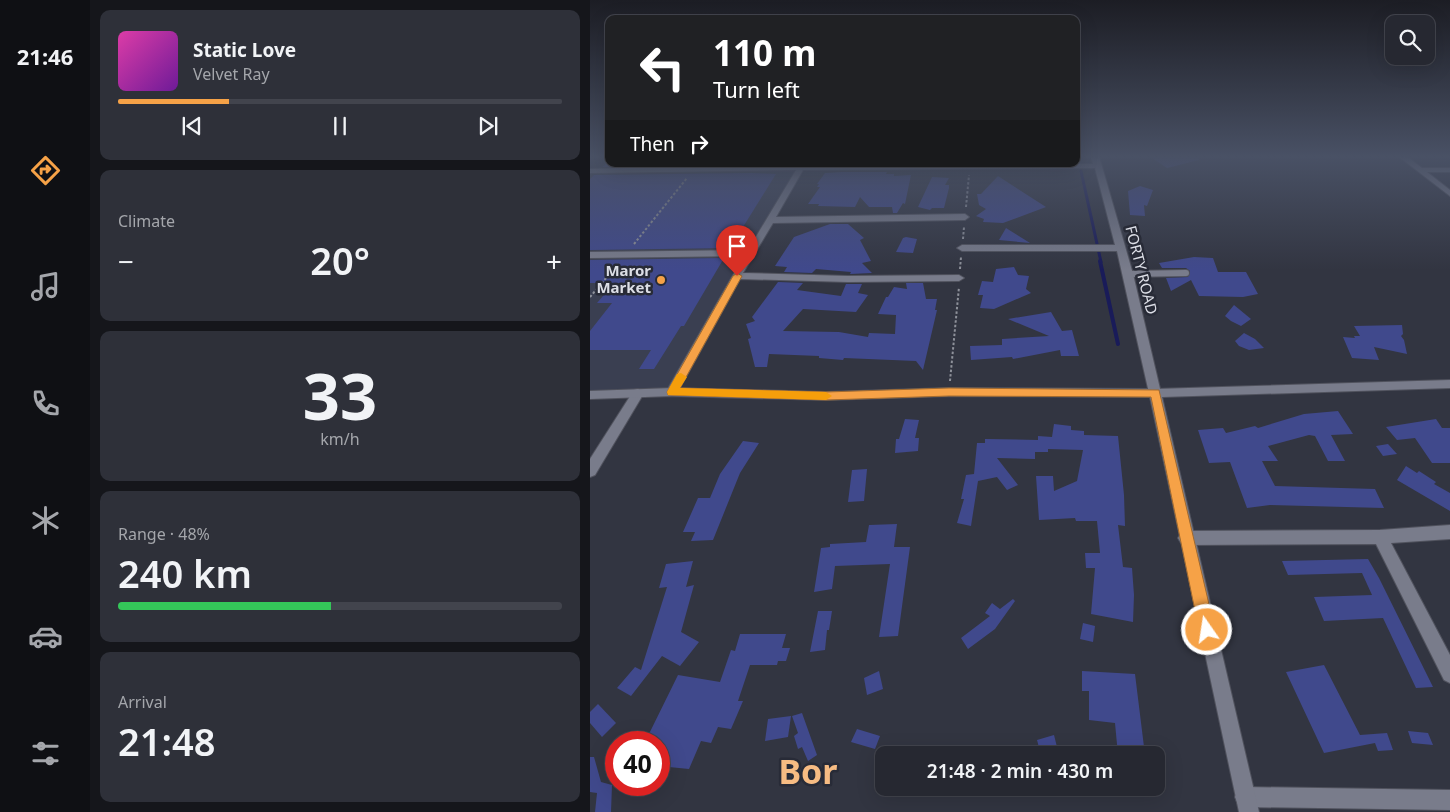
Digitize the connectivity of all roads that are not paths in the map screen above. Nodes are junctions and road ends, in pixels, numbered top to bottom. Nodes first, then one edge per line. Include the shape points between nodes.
1 (785, 194) edge
2 (1106, 194) edge
3 (965, 217) dead end
4 (770, 220) junction
5 (962, 248) dead end
6 (1120, 248) junction
7 (751, 253) junction
8 (590, 255) edge
9 (1186, 273) dead end
10 (1128, 274) junction
11 (737, 276) junction
12 (959, 278) dead end
13 (1450, 384) edge
14 (672, 392) junction
15 (638, 393) junction
16 (1155, 393) junction
17 (590, 395) edge
18 (590, 471) edge
19 (1450, 532) edge
20 (1380, 537) junction
21 (1186, 538) junction
22 (1450, 674) edge
23 (1450, 800) edge
24 (1247, 804) edge

1 - 4 street
2 - 6 street, FORTY ROAD
3 - 4 street
4 - 7 street
5 - 6 street
6 - 10 street, FORTY ROAD
7 - 8 street
7 - 11 street
9 - 10 lane
10 - 16 street, FORTY ROAD
11 - 12 street
11 - 14 street
13 - 16 street
14 - 15 street
14 - 16 street via 826,396 949,392
15 - 17 street
15 - 18 street
16 - 21 street, FORTY ROAD
19 - 20 street
20 - 21 street
20 - 22 street
21 - 24 street, FORTY ROAD
23 - 24 street

